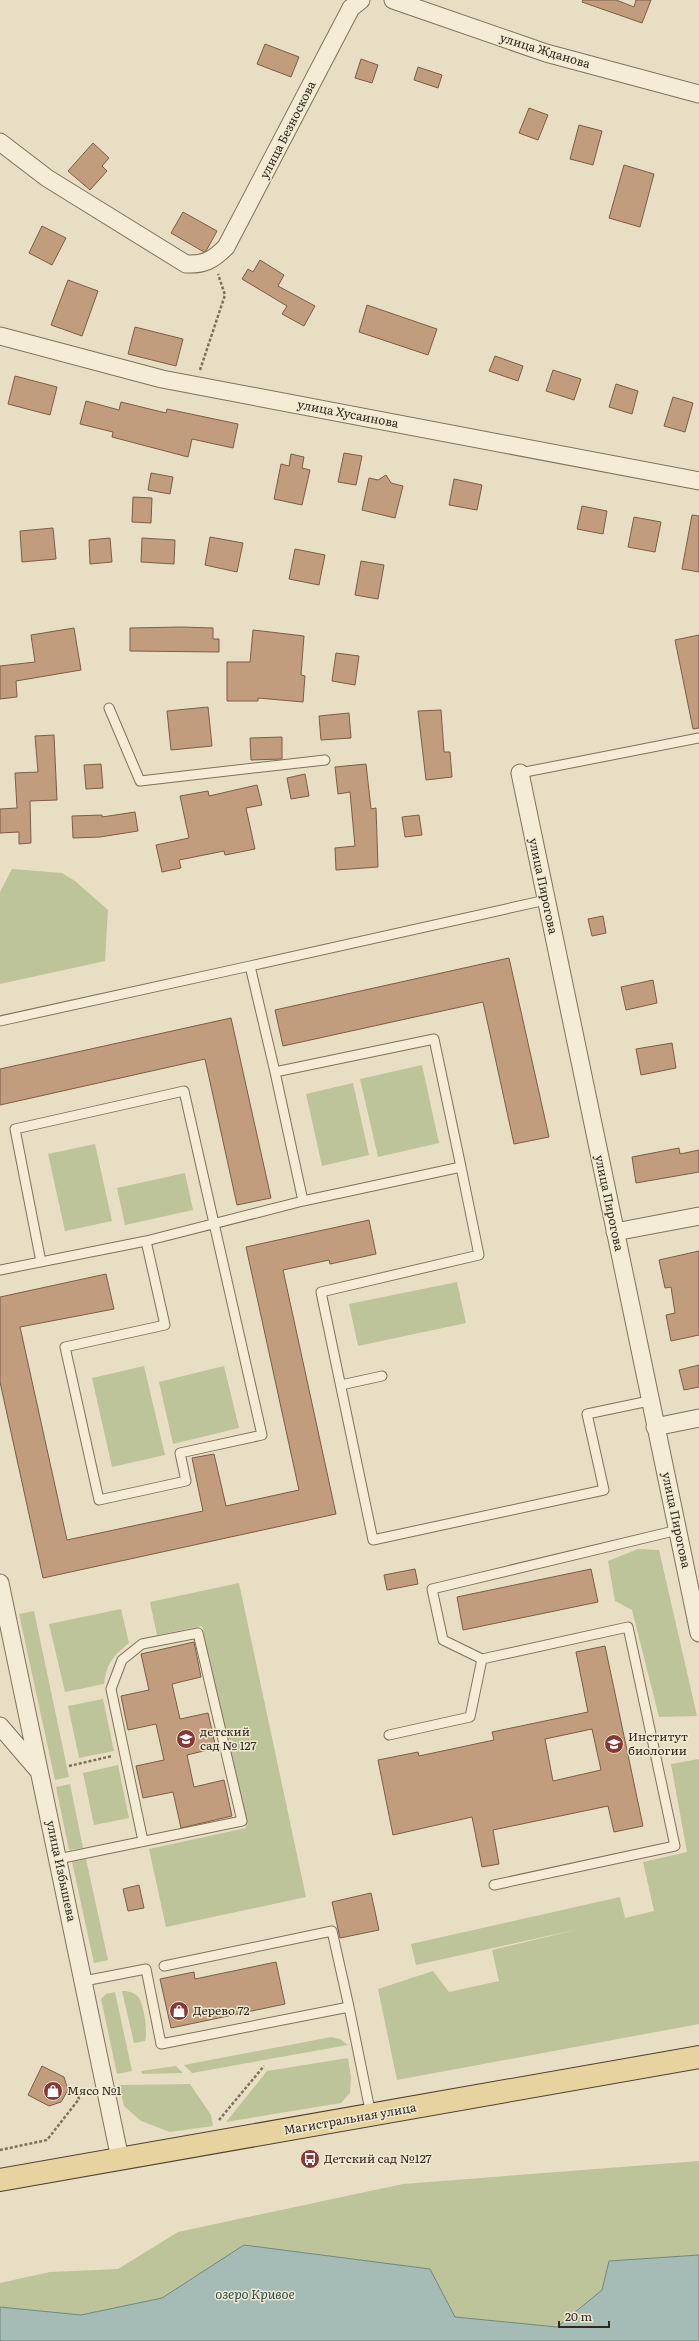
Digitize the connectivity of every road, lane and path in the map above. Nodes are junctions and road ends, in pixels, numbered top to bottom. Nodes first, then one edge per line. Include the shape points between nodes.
1 (361, 0) edge
2 (393, 0) edge
3 (699, 94) edge
4 (0, 142) edge
5 (214, 260) junction
6 (0, 336) edge
7 (195, 385) junction
8 (699, 481) edge
9 (109, 708) dead end
10 (699, 738) edge
11 (325, 760) dead end
12 (520, 773) joint
13 (546, 900) junction
14 (250, 966) junction
15 (0, 1021) edge
16 (274, 1072) junction
17 (461, 1167) junction
18 (304, 1201) junction
19 (699, 1216) edge
20 (215, 1222) junction
21 (615, 1232) junction
22 (146, 1241) junction
23 (41, 1262) junction
24 (0, 1270) edge
25 (382, 1376) dead end
26 (341, 1385) junction
27 (650, 1401) junction
28 (699, 1418) edge
29 (655, 1427) junction
30 (678, 1530) junction
31 (0, 1583) edge
32 (695, 1595) edge
33 (699, 1633) edge
34 (482, 1659) junction
35 (0, 1726) edge
36 (389, 1735) dead end
37 (125, 1754) junction
38 (70, 1766) dead end
39 (38, 1771) junction
40 (143, 1841) junction
41 (58, 1859) junction
42 (494, 1885) dead end
43 (164, 1966) dead end
44 (84, 1981) junction
45 (349, 2007) junction
46 (699, 2057) edge
47 (264, 2066) dead end
48 (76, 2088) dead end
49 (371, 2115) junction
50 (219, 2120) dead end
51 (0, 2150) edge
52 (120, 2159) junction
53 (0, 2180) edge

1 - 5 street, улица Безноскова via 351,8 226,247
2 - 3 street, улица Жданова via 546,53
4 - 5 street via 47,178 186,264 199,265
5 - 7 path via 224,295
6 - 7 street, улица Хусаинова via 162,379
7 - 8 street, улица Хусаинова
9 - 11 lane via 140,781
10 - 12 lane
12 - 13 street, улица Пирогова
13 - 14 lane
13 - 21 street, улица Пирогова
14 - 15 lane
14 - 16 lane
16 - 17 lane via 434,1039
16 - 18 lane
17 - 18 lane
17 - 26 lane via 479,1255 321,1292
18 - 20 lane
19 - 21 street
20 - 22 lane
20 - 22 lane via 262,1435 180,1453 186,1481 99,1500 65,1347 165,1325
20 - 23 lane via 184,1091 15,1129
21 - 27 street, улица Пирогова
22 - 23 lane
23 - 24 lane
25 - 26 lane
26 - 27 lane via 373,1540 604,1490 587,1414
27 - 29 street, улица Пирогова
28 - 29 street
29 - 30 street, улица Пирогова
30 - 32 street, улица Пирогова
30 - 34 lane via 432,1589 443,1640
31 - 39 street, улица Избышева
32 - 33 street, улица Пирогова
34 - 36 lane via 470,1717
34 - 42 lane via 628,1627 675,1846
35 - 39 street
37 - 38 path
37 - 40 lane
37 - 40 lane via 111,1689 122,1660 142,1644 198,1633 242,1822
39 - 41 street, улица Избышева
40 - 41 lane
41 - 44 street, улица Избышева
43 - 45 lane via 332,1931
44 - 45 lane via 146,1969 161,2044
44 - 52 street, улица Избышева
45 - 49 lane
46 - 49 main road, Магистральная улица
47 - 50 path
48 - 51 path via 79,2099 47,2140
49 - 52 main road, Магистральная улица
52 - 53 main road, Магистральная улица

